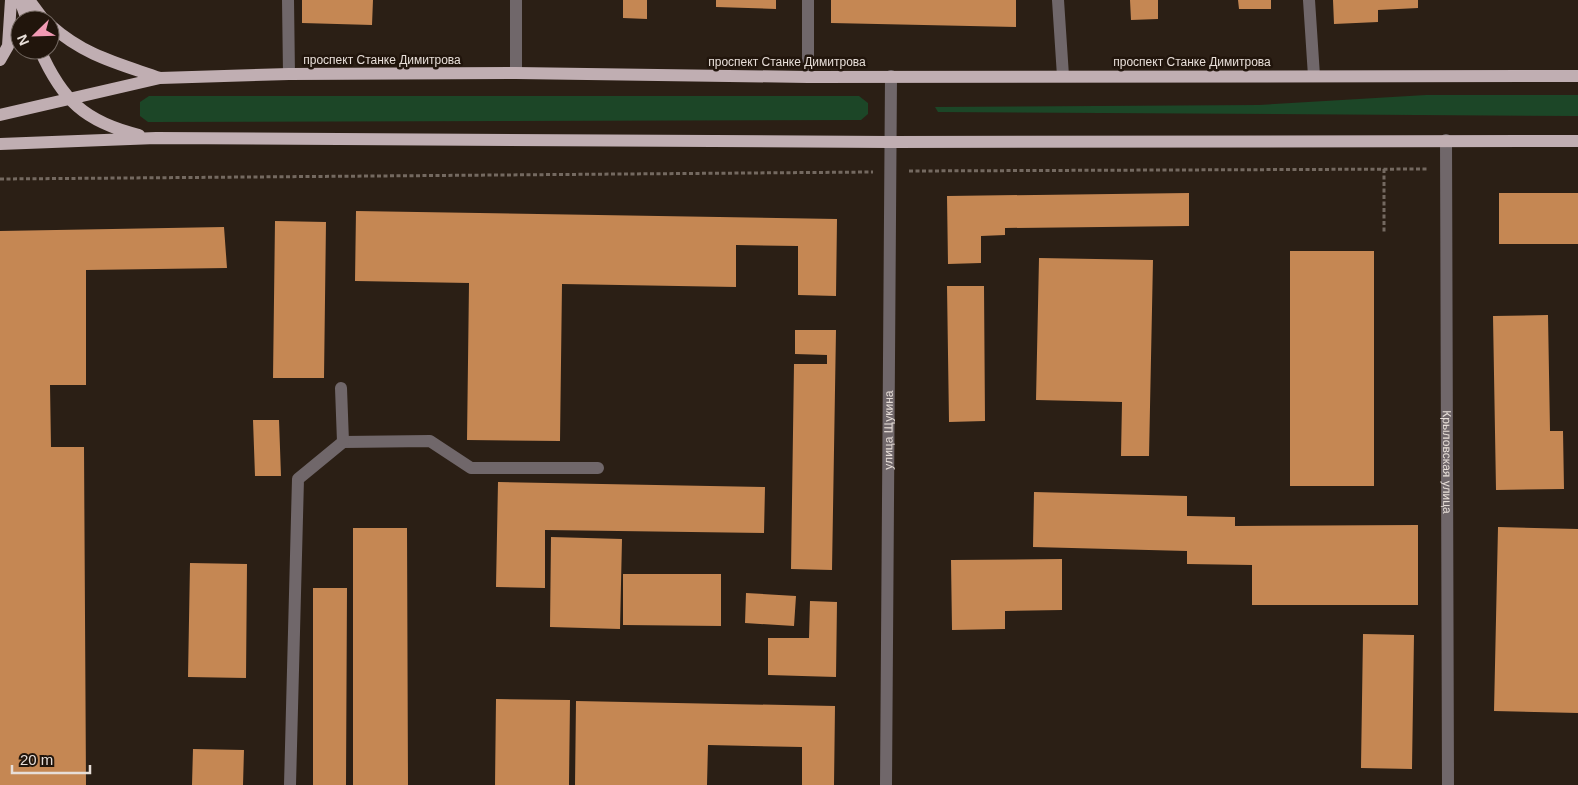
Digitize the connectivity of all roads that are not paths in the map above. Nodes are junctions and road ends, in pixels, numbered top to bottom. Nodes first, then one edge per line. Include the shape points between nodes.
1 (10, 0) edge
2 (288, 0) edge
3 (516, 0) edge
4 (808, 0) edge
5 (1058, 0) edge
6 (1309, 0) edge
7 (60, 33) edge
8 (0, 60) edge
9 (44, 60) edge
10 (516, 73) junction
11 (289, 74) junction
12 (891, 76) junction
13 (1064, 76) junction
14 (1314, 76) junction
15 (1578, 76) edge
16 (808, 77) junction
17 (160, 78) junction
18 (70, 98) junction
19 (0, 115) edge
20 (156, 138) junction
21 (1446, 140) junction
22 (1578, 141) edge
23 (890, 142) junction
24 (0, 144) edge
25 (341, 388) dead end
26 (344, 442) junction
27 (598, 468) dead end
28 (290, 785) edge
29 (886, 785) edge
30 (1448, 785) edge

1 - 8 main road via 8,46
2 - 11 street
3 - 10 street
4 - 16 street
5 - 13 street
6 - 14 street
7 - 17 main road via 93,55
9 - 18 main road via 53,79
10 - 11 main road, проспект Станке Димитрова
10 - 16 main road, проспект Станке Димитрова
11 - 17 main road, проспект Станке Димитрова
12 - 13 main road, проспект Станке Димитрова
12 - 16 main road, проспект Станке Димитрова
12 - 23 street, улица Щукина
13 - 14 main road, проспект Станке Димитрова
14 - 15 main road, проспект Станке Димитрова
17 - 18 main road, проспект Станке Димитрова
18 - 19 main road, проспект Станке Димитрова
18 - 20 main road via 88,116 115,129
20 - 23 main road
20 - 24 main road
21 - 22 main road
21 - 23 main road
21 - 30 street, Крыловская улица
23 - 29 street, улица Щукина
25 - 26 street
26 - 27 street via 430,441 471,468
26 - 28 street via 298,479

